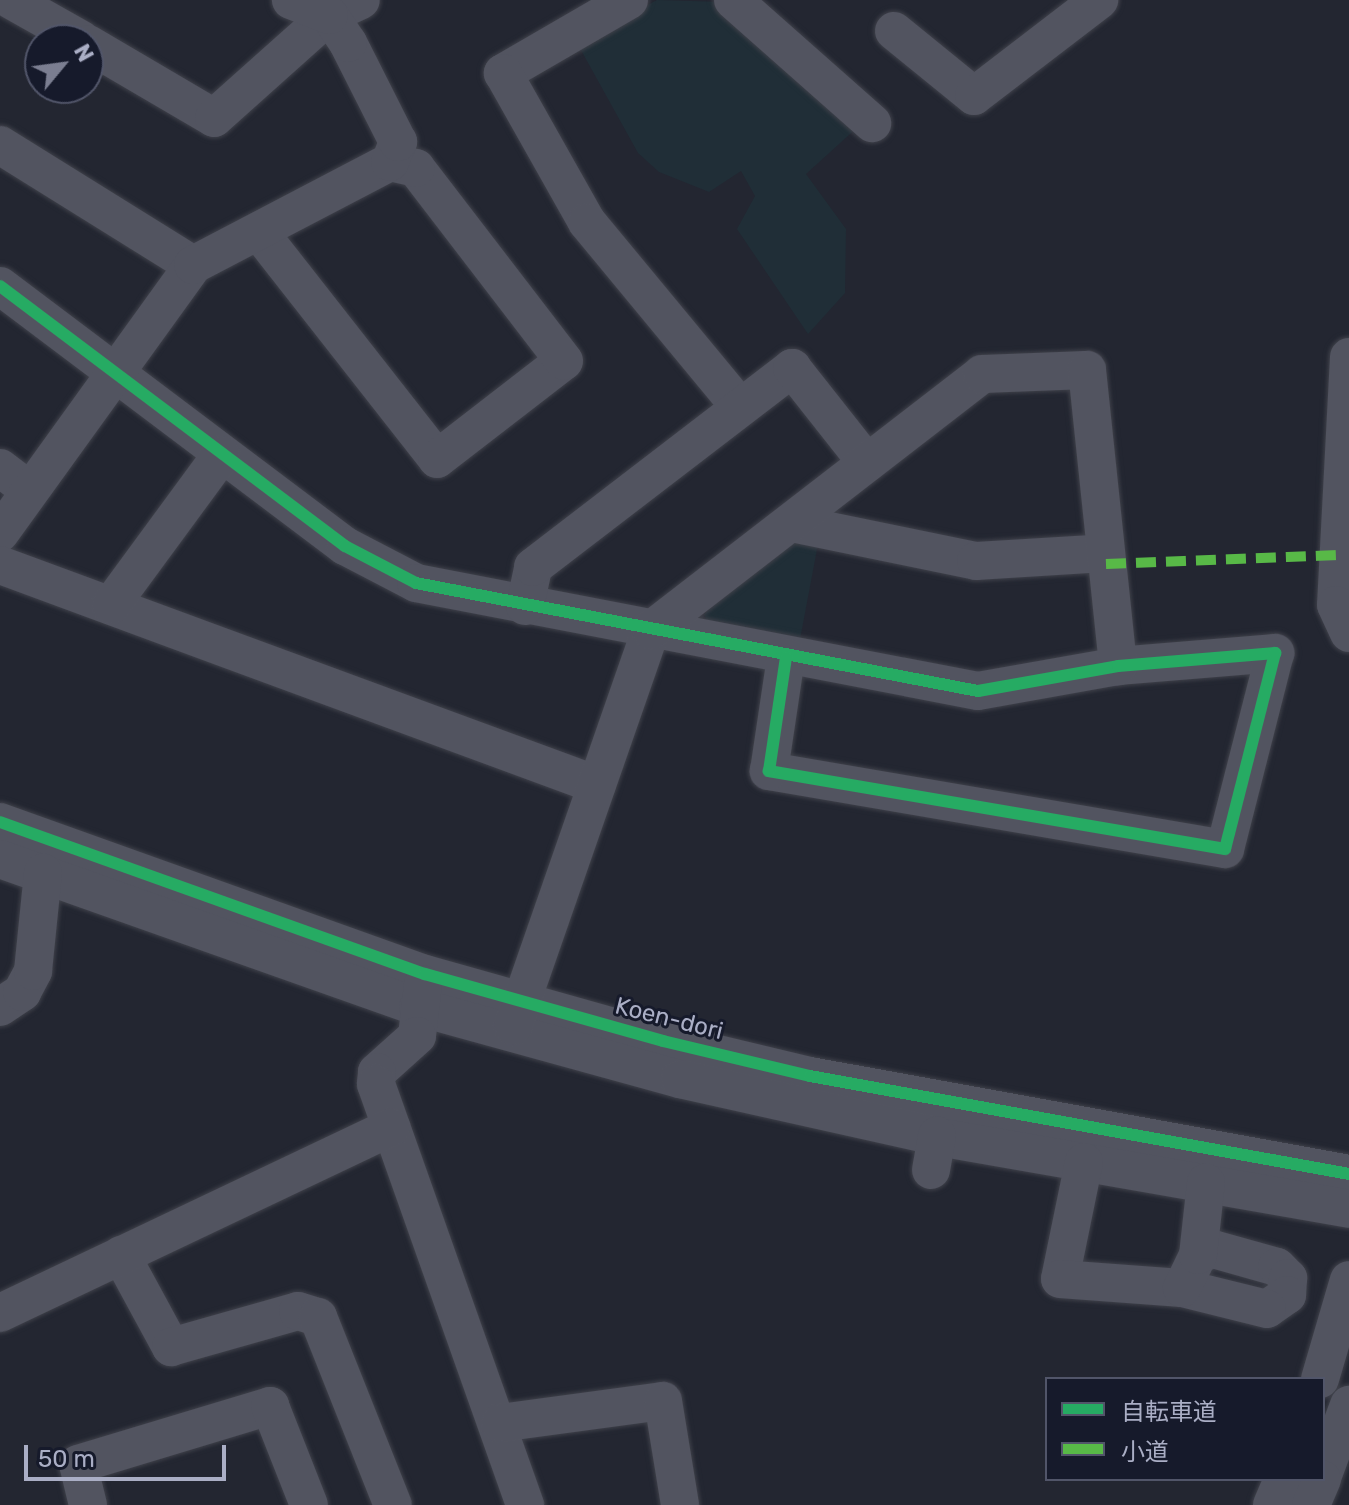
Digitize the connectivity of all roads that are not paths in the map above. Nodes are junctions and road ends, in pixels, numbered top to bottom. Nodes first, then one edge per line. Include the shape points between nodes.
1 (11, 0) edge
2 (291, 0) edge
3 (629, 0) edge
4 (733, 0) edge
5 (1092, 1) edge
6 (345, 8) edge
7 (54, 24) edge
8 (894, 31) dead end
9 (104, 53) edge
10 (872, 123) dead end
11 (0, 145) edge
12 (390, 162) junction
13 (260, 233) junction
14 (193, 265) junction
15 (0, 286) edge
16 (1349, 357) edge
17 (116, 374) junction
18 (740, 407) junction
19 (221, 455) junction
20 (867, 463) junction
21 (15, 479) edge
22 (791, 523) junction
23 (0, 533) edge
24 (1105, 553) junction
25 (0, 565) edge
26 (111, 605) junction
27 (525, 606) junction
28 (651, 630) junction
29 (1349, 633) edge
30 (786, 657) junction
31 (1118, 666) junction
32 (597, 785) junction
33 (0, 822) edge
34 (0, 859) edge
35 (43, 873) junction
36 (422, 990) junction
37 (0, 1007) edge
38 (515, 1018) junction
39 (391, 1127) junction
40 (1084, 1162) junction
41 (1349, 1174) edge
42 (1206, 1182) junction
43 (1349, 1209) edge
44 (121, 1255) junction
45 (1349, 1280) edge
46 (0, 1313) edge
47 (1321, 1377) edge
48 (1349, 1405) edge
49 (500, 1423) junction
50 (1325, 1477) edge
51 (1323, 1483) edge
52 (88, 1505) edge
53 (309, 1505) edge
54 (393, 1505) edge
55 (525, 1505) edge
56 (680, 1505) edge
57 (1272, 1505) edge

1 - 7 street
2 - 6 street
3 - 18 street via 503,73 587,222
4 - 10 street
5 - 8 street via 974,96
6 - 9 street via 214,118
6 - 12 street via 398,142
11 - 14 street
12 - 13 street
12 - 13 street via 416,168 564,361 437,459
13 - 14 street
14 - 17 street
15 - 17 street
16 - 29 street via 1336,605
17 - 19 street
17 - 21 street
18 - 20 street via 792,368
18 - 27 street via 533,567
19 - 26 street
19 - 27 street via 368,561 416,583
20 - 22 street
20 - 24 street via 982,374 1087,370
21 - 23 street
22 - 24 street via 976,561
22 - 28 street
24 - 31 street
25 - 26 street
26 - 32 street
27 - 28 street
28 - 30 street
28 - 32 street
30 - 31 street via 978,691
30 - 31 street via 769,771 1225,849 1275,653
32 - 38 street
33 - 36 street, Koen-dori
34 - 35 street, Koen-dori
35 - 36 street, Koen-dori
35 - 37 street via 33,971 22,992
36 - 38 street, Koen-dori
36 - 39 street via 417,1036 377,1072
38 - 40 street, Koen-dori via 934,1153
38 - 41 street, Koen-dori
39 - 44 street
39 - 49 street
40 - 42 street, Koen-dori
40 - 42 street via 1060,1279 1190,1271
42 - 43 street, Koen-dori
44 - 46 street
44 - 54 street via 171,1347 298,1311 318,1317
45 - 47 street
48 - 50 street
49 - 55 street
49 - 56 street via 663,1401
51 - 57 street
52 - 53 street via 78,1464 270,1406

